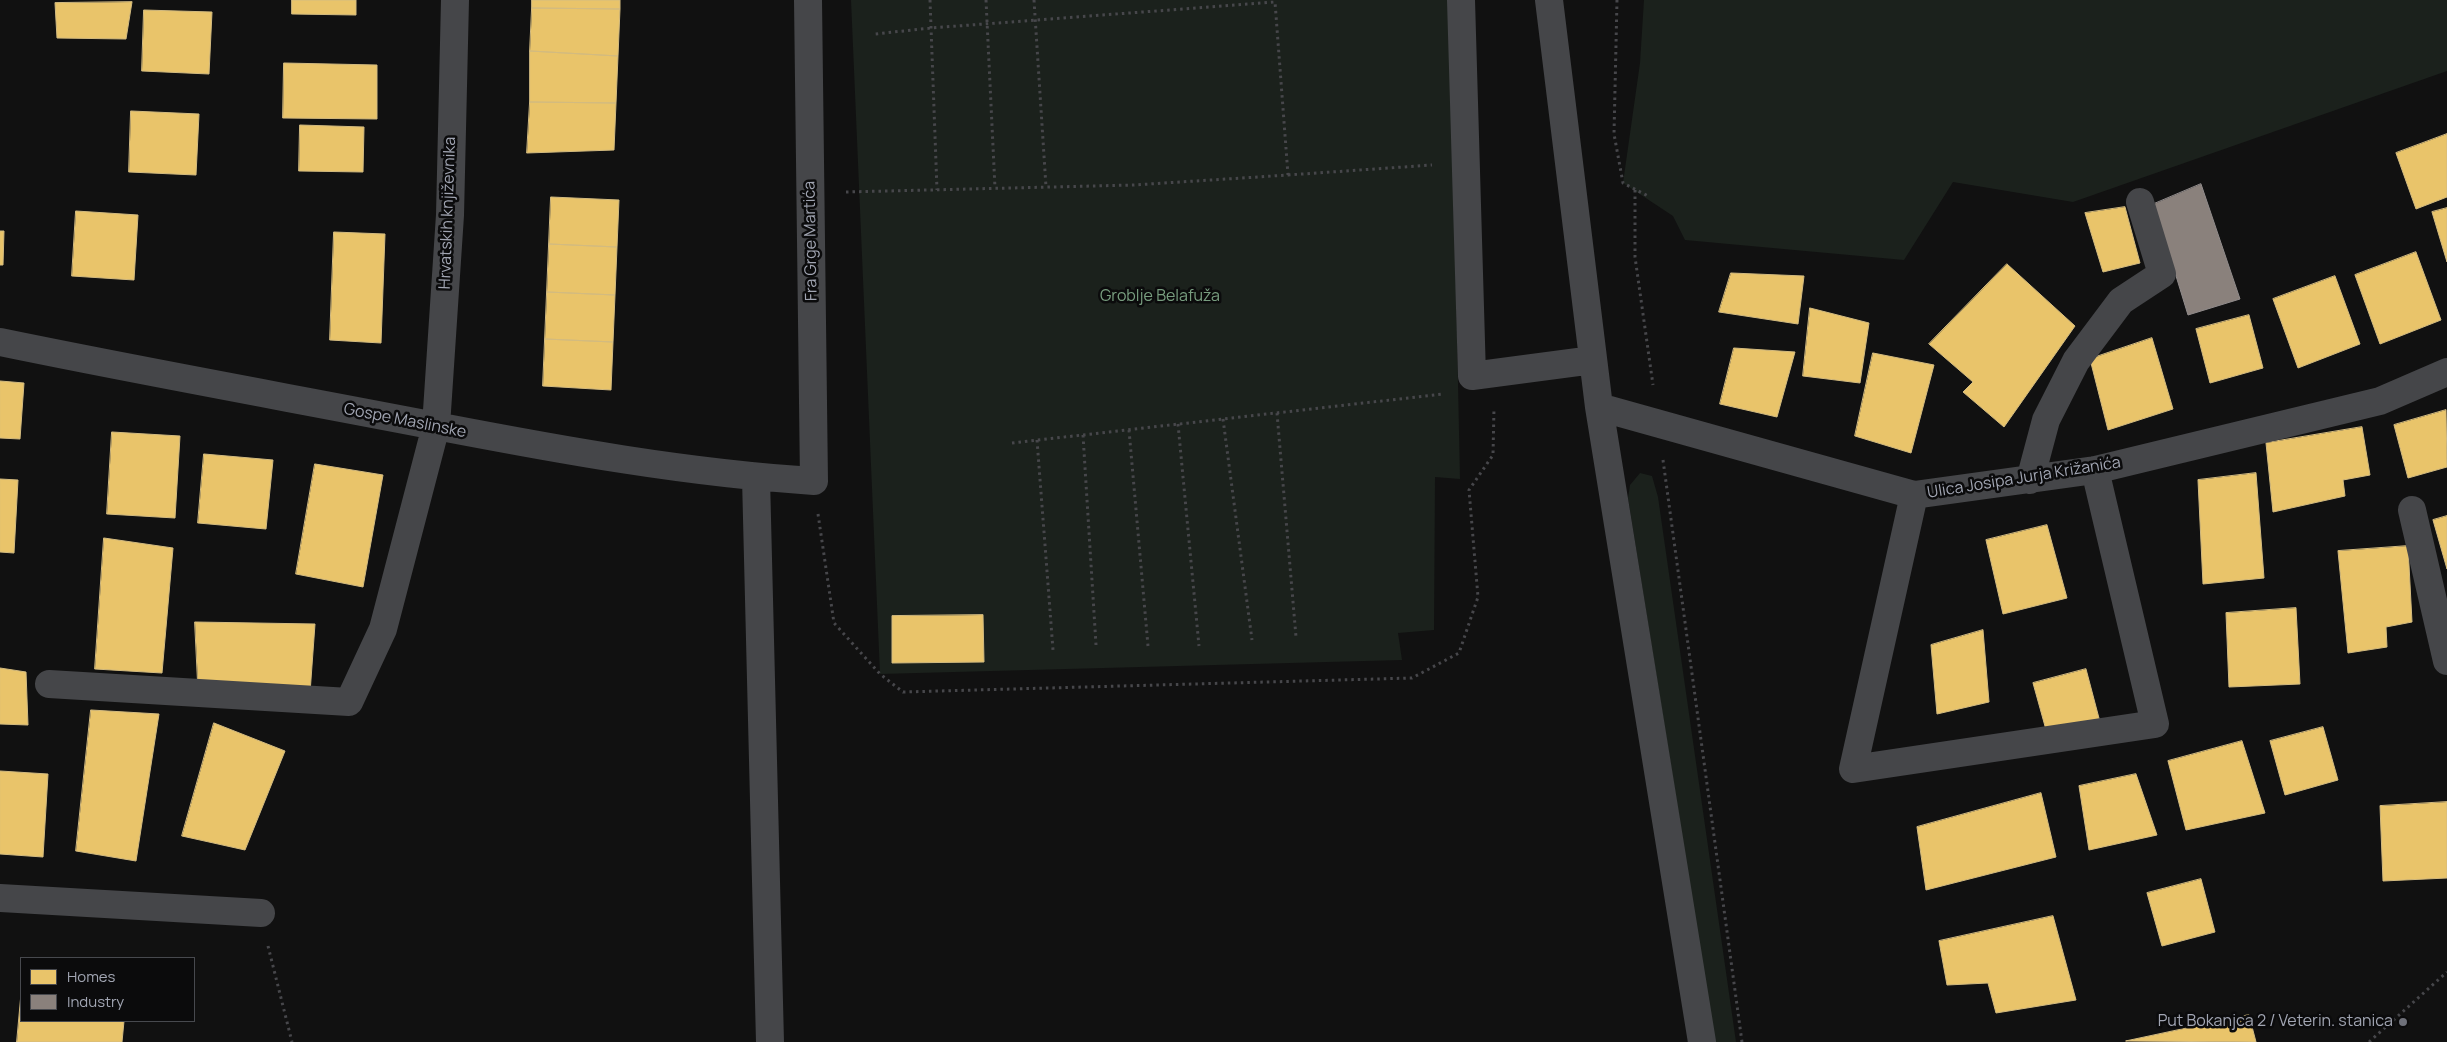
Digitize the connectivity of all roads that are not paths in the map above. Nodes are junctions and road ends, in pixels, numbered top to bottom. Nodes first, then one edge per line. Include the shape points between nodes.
1 (454, 0) edge
2 (808, 0) edge
3 (1461, 0) edge
4 (1549, 0) edge
5 (2140, 202) dead end
6 (0, 342) edge
7 (1593, 360) junction
8 (2447, 372) edge
9 (1599, 407) junction
10 (436, 426) junction
11 (2095, 470) junction
12 (756, 478) junction
13 (2030, 480) junction
14 (814, 481) joint
15 (1914, 495) junction
16 (2412, 510) dead end
17 (2447, 661) edge
18 (50, 684) dead end
19 (0, 898) edge
20 (261, 913) road end
21 (770, 1042) edge
22 (1702, 1042) edge

1 - 10 street, Hrvatskih književnika via 450,216
2 - 14 street, Fra Grge Martića
3 - 7 street via 1472,376
4 - 7 street
5 - 13 street via 2162,274 2121,301 2076,361 2046,420
6 - 10 street, Gospe Maslinske
7 - 9 street
8 - 11 street, Ulica Josipa Jurja Križanića via 2380,401
9 - 15 street, Ulica Josipa Jurja Križanića
9 - 22 street
10 - 12 street, Gospe Maslinske via 538,447
10 - 18 street, Hrvatskih književnika via 382,629 349,702
11 - 13 street, Ulica Josipa Jurja Križanića
11 - 15 street via 2155,724 1853,770
12 - 14 street, Gospe Maslinske
12 - 21 street
13 - 15 street, Ulica Josipa Jurja Križanića
16 - 17 street
19 - 20 street

